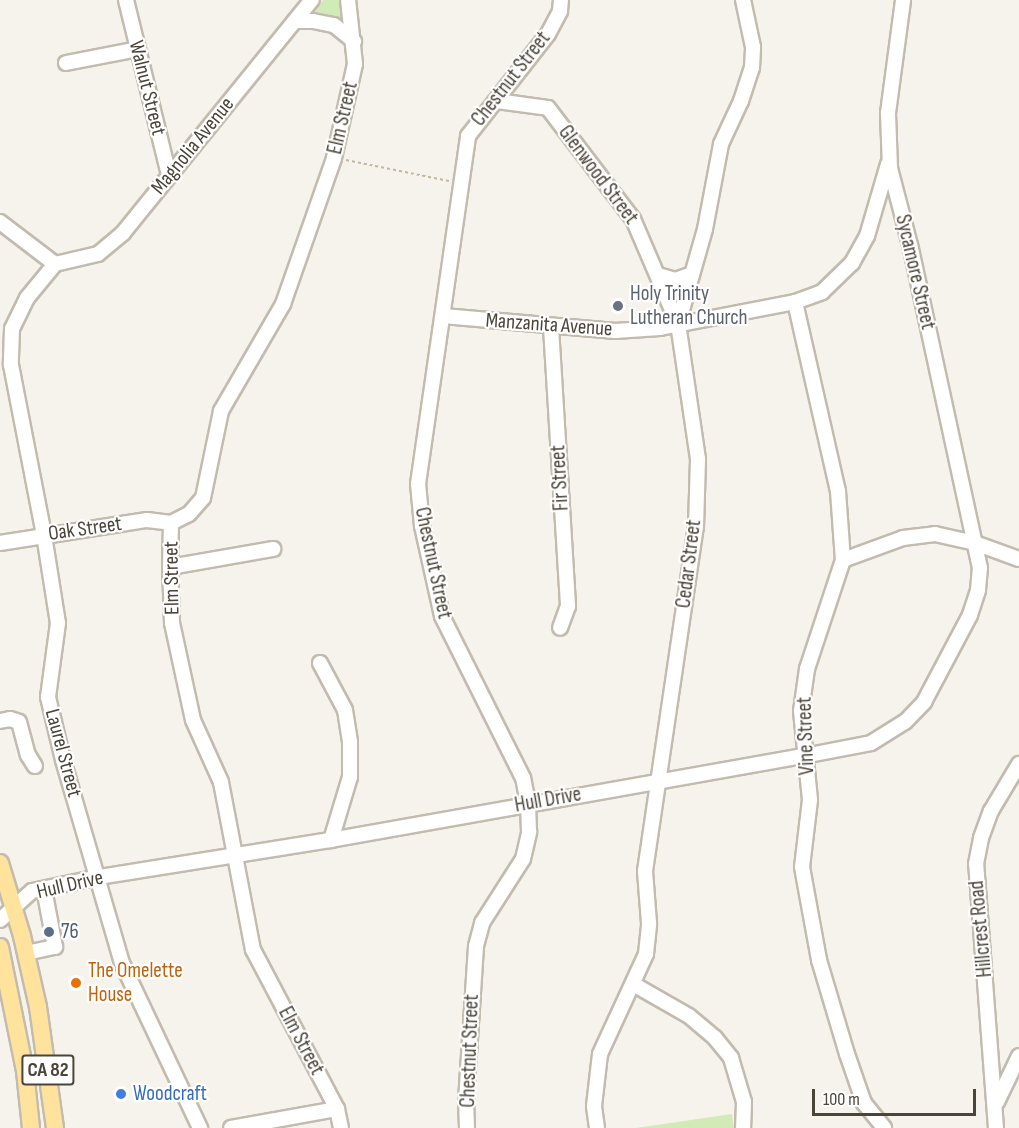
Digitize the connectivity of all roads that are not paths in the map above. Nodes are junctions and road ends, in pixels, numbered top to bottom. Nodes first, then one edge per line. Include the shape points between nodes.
1 (126, 0) edge
2 (312, 0) edge
3 (348, 0) edge
4 (561, 0) edge
5 (743, 0) edge
6 (903, 0) edge
7 (295, 21) junction
8 (354, 41) junction
9 (138, 49) junction
10 (66, 63) dead end
11 (497, 101) junction
12 (889, 159) junction
13 (169, 175) junction
14 (0, 222) edge
15 (55, 264) junction
16 (692, 274) junction
17 (658, 275) junction
18 (795, 302) junction
19 (442, 316) junction
20 (678, 324) junction
21 (551, 327) junction
22 (171, 523) junction
23 (44, 535) junction
24 (0, 543) edge
25 (975, 543) junction
26 (273, 549) dead end
27 (1019, 559) edge
28 (843, 560) junction
29 (170, 567) junction
30 (560, 628) dead end
31 (320, 663) dead end
32 (0, 721) edge
33 (804, 756) junction
34 (1019, 764) edge
35 (34, 766) dead end
36 (660, 781) junction
37 (528, 804) junction
38 (331, 840) junction
39 (236, 855) junction
40 (0, 863) edge
41 (99, 877) junction
42 (44, 889) junction
43 (14, 906) junction
44 (0, 920) edge
45 (0, 947) edge
46 (26, 953) junction
47 (633, 984) junction
48 (1019, 1056) edge
49 (996, 1104) junction
50 (338, 1109) junction
51 (31, 1128) edge
52 (54, 1128) edge
53 (200, 1128) edge
54 (231, 1128) edge
55 (341, 1128) edge
56 (467, 1128) edge
57 (597, 1128) edge
58 (743, 1128) edge
59 (884, 1128) edge
60 (996, 1128) edge

1 - 9 street, Walnut Street
2 - 7 street, Magnolia Avenue
3 - 8 street, Elm Street
4 - 11 street, Chestnut Street via 548,34
5 - 16 street, Cedar Street via 753,47 752,68 721,144
6 - 12 street, Sycamore Street via 888,113
7 - 8 street via 334,25
7 - 13 street, Magnolia Avenue
8 - 22 street, Elm Street via 355,64 343,127 283,304 221,411 202,498 189,514
9 - 10 street
9 - 13 street, Walnut Street
11 - 17 street, Glenwood Street via 548,108 633,219
11 - 19 street, Chestnut Street via 468,136
12 - 18 street, Manzanita Avenue via 867,236 852,263 822,292
12 - 25 street, Sycamore Street
13 - 15 street, Magnolia Avenue via 123,233 98,254
14 - 15 street
15 - 23 street, Laurel Street via 27,298 12,329 11,365
16 - 17 street via 675,280
16 - 20 street, Cedar Street
17 - 20 street, Glenwood Street
18 - 20 street, Manzanita Avenue
18 - 28 street, Vine Street via 838,490
19 - 21 street, Manzanita Avenue
19 - 37 street, Chestnut Street via 418,483 422,526 442,616 523,778
20 - 21 street, Manzanita Avenue via 615,331
20 - 36 street, Cedar Street via 698,459 696,527
21 - 30 street, Fir Street via 568,606
22 - 23 street, Oak Street via 147,520
22 - 29 street, Elm Street
23 - 24 street, Oak Street
23 - 41 street, Laurel Street via 58,623 48,698
25 - 27 street
25 - 28 street via 935,534 903,538
25 - 33 street, Hull Drive via 980,568 970,615 924,702 905,722 871,743
26 - 29 street
28 - 33 street, Vine Street via 807,669 801,711
29 - 39 street, Elm Street via 172,623 193,720 221,782
31 - 38 street via 345,710 350,742 350,777
32 - 35 street via 20,722
33 - 36 street, Hull Drive
33 - 59 street, Vine Street via 810,800 802,867 819,960 864,1103
34 - 49 street, Hillcrest Road via 991,812 976,864
36 - 37 street, Hull Drive
36 - 47 street, Cedar Street via 645,871 649,923 646,954
37 - 38 street, Hull Drive
37 - 56 street, Chestnut Street via 529,832 523,859 482,923 476,946
38 - 39 street, Hull Drive
39 - 41 street, Hull Drive
39 - 50 street, Elm Street via 253,950
40 - 43 main road, CA 82
41 - 42 street, Hull Drive
41 - 53 street, Laurel Street via 127,978
42 - 43 street, Hull Drive via 32,891
42 - 46 street via 55,947
43 - 44 street, Hull Drive
43 - 46 main road, CA 82
45 - 51 main road, CA 82 via 25,1071
46 - 52 main road, CA 82 via 47,1059
47 - 57 street, Cedar Street via 600,1054 594,1106
47 - 58 street via 716,1038 731,1058 744,1102
48 - 49 street
49 - 60 street, Hillcrest Road
50 - 54 street
50 - 55 street, Elm Street

